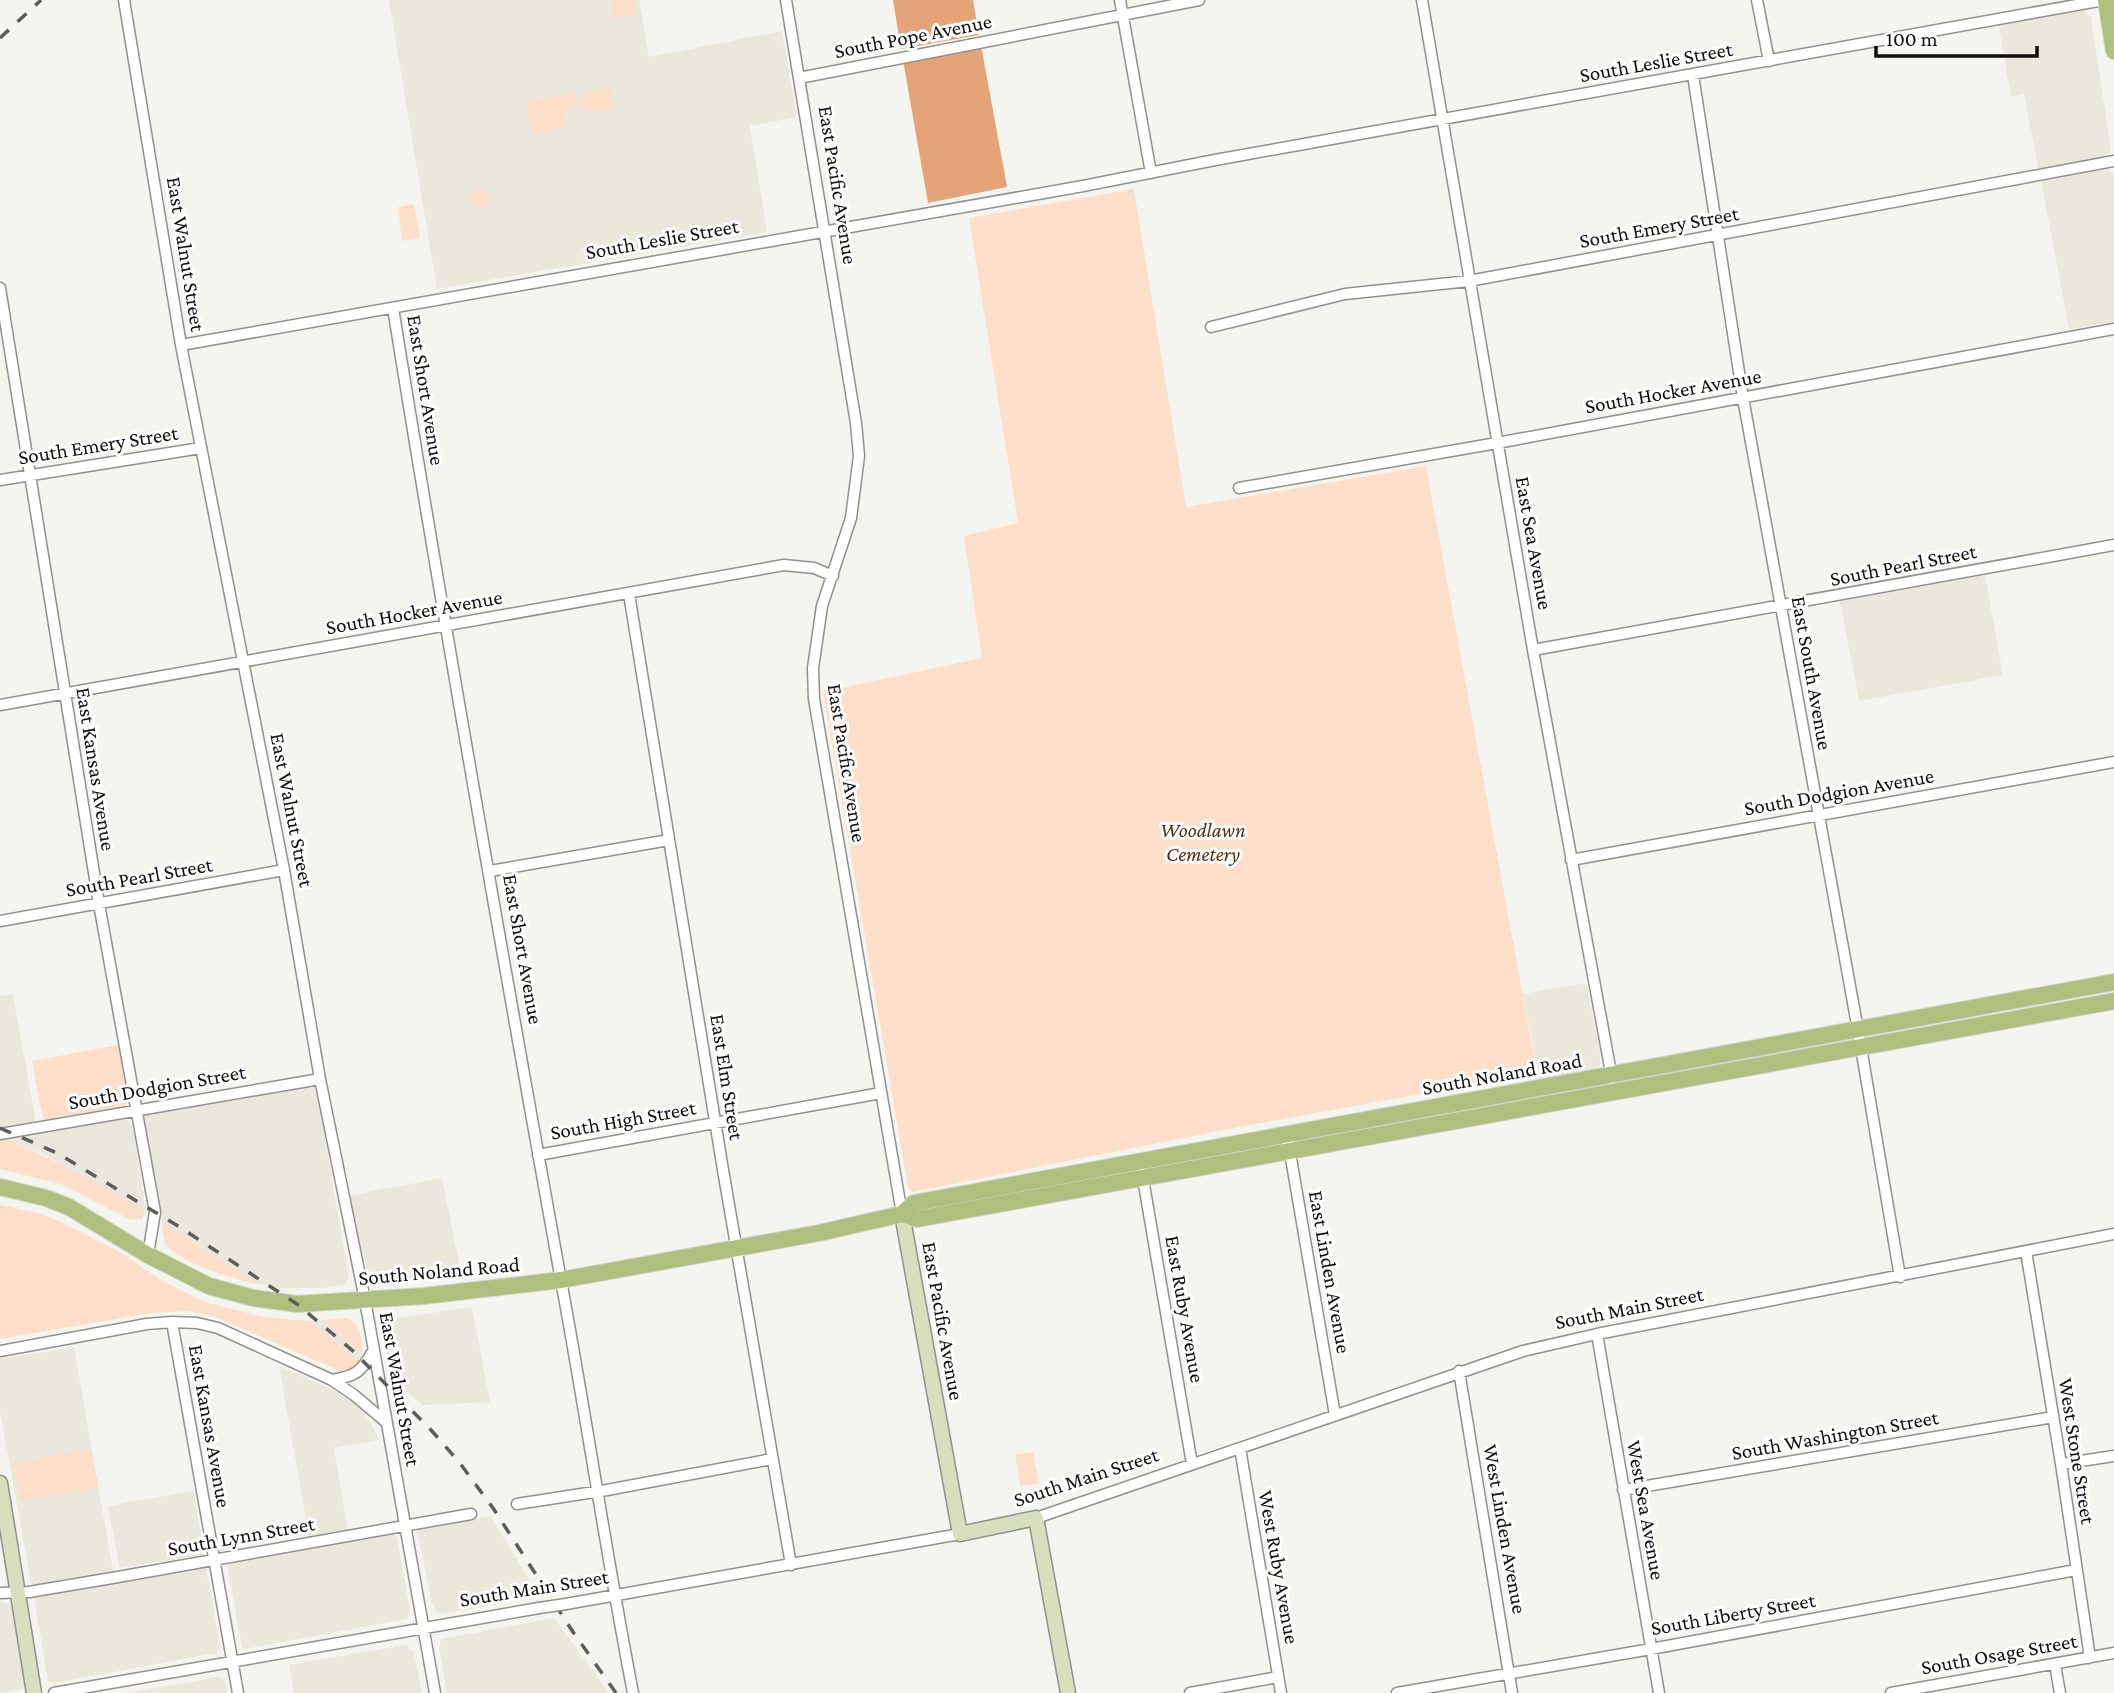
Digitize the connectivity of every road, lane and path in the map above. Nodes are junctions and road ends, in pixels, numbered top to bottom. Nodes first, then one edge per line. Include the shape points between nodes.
1 (124, 0) edge
2 (786, 0) edge
3 (1120, 0) edge
4 (1199, 0) edge
5 (1422, 0) edge
6 (1757, 0) edge
7 (2105, 0) edge
8 (1122, 14) junction
9 (2114, 51) edge
10 (1769, 61) junction
11 (1693, 75) junction
12 (799, 78) junction
13 (1441, 121) junction
14 (2114, 161) edge
15 (1151, 173) junction
16 (824, 231) junction
17 (1718, 236) junction
18 (1469, 281) junction
19 (0, 288) edge
20 (393, 308) junction
21 (1211, 327) dead end
22 (2114, 329) edge
23 (181, 345) junction
24 (1742, 398) junction
25 (1497, 443) junction
26 (201, 448) junction
27 (30, 474) junction
28 (0, 480) edge
29 (1239, 488) dead end
30 (2114, 545) edge
31 (833, 576) junction
32 (629, 594) junction
33 (1780, 607) junction
34 (446, 626) junction
35 (1533, 650) junction
36 (244, 662) junction
37 (64, 694) junction
38 (0, 705) edge
39 (2114, 762) edge
40 (1818, 816) junction
41 (669, 840) junction
42 (1571, 860) junction
43 (284, 870) junction
44 (490, 872) junction
45 (99, 904) junction
46 (0, 921) edge
47 (2114, 982) edge
48 (2114, 1001) edge
49 (1859, 1038) junction
50 (320, 1080) junction
51 (1613, 1083) junction
52 (881, 1093) junction
53 (136, 1109) junction
54 (715, 1123) junction
55 (0, 1133) edge
56 (1288, 1143) junction
57 (538, 1155) junction
58 (1140, 1160) junction
59 (1143, 1178) junction
60 (0, 1187) edge
61 (902, 1214) junction
62 (2114, 1234) edge
63 (736, 1248) junction
64 (2026, 1251) junction
65 (148, 1255) junction
66 (1900, 1277) junction
67 (561, 1280) junction
68 (365, 1300) junction
69 (172, 1322) junction
70 (1597, 1334) junction
71 (373, 1350) junction
72 (0, 1351) edge
73 (1459, 1371) junction
74 (332, 1380) junction
75 (1335, 1415) junction
76 (2053, 1417) junction
77 (386, 1422) junction
78 (1240, 1448) junction
79 (2114, 1456) edge
80 (772, 1459) junction
81 (1192, 1464) junction
82 (2061, 1464) junction
83 (0, 1483) edge
84 (1623, 1490) junction
85 (596, 1492) junction
86 (517, 1504) dead end
87 (471, 1514) dead end
88 (1036, 1518) junction
89 (405, 1526) junction
90 (960, 1534) junction
91 (214, 1560) junction
92 (791, 1565) junction
93 (2076, 1570) junction
94 (17, 1592) junction
95 (0, 1593) edge
96 (614, 1596) junction
97 (424, 1628) junction
98 (1651, 1649) junction
99 (2114, 1653) edge
100 (2088, 1658) junction
101 (232, 1661) junction
102 (2055, 1664) junction
103 (1509, 1673) junction
104 (1278, 1677) junction
105 (1922, 1690) edge
106 (34, 1693) edge
107 (54, 1693) edge
108 (238, 1693) edge
109 (435, 1693) edge
110 (633, 1693) edge
111 (1068, 1693) edge
112 (1190, 1693) edge
113 (1281, 1693) edge
114 (1397, 1693) edge
115 (1513, 1693) edge
116 (1659, 1693) edge
117 (1891, 1693) edge
118 (2060, 1693) edge

1 - 23 street, East Walnut Street
2 - 12 street, East Pacific Avenue
3 - 8 street
4 - 8 street, South Pope Avenue
5 - 13 street, East Sea Avenue
6 - 10 street
7 - 9 main road
7 - 10 street, South Leslie Street
8 - 12 street, South Pope Avenue
8 - 15 street
10 - 11 street, South Leslie Street
11 - 13 street, South Leslie Street
11 - 17 street, East South Avenue
12 - 16 street, East Pacific Avenue
13 - 15 street, South Leslie Street
13 - 18 street, East Sea Avenue
14 - 17 street, South Emery Street
15 - 16 street, South Leslie Street
16 - 20 street, South Leslie Street
16 - 31 street, East Pacific Avenue via 859,456 851,518
17 - 18 street, South Emery Street
17 - 24 street, East South Avenue
18 - 21 street, South Emery Street via 1345,294
18 - 25 street, East Sea Avenue
19 - 27 street, East Kansas Avenue
20 - 23 street, South Leslie Street
20 - 34 street, East Short Avenue
22 - 24 street, South Hocker Avenue
23 - 26 street, East Walnut Street
24 - 25 street, South Hocker Avenue
24 - 33 street, East South Avenue
25 - 29 street, South Hocker Avenue
25 - 35 street, East Sea Avenue
26 - 27 street, South Emery Street
26 - 36 street, East Walnut Street
27 - 28 street, South Emery Street
27 - 37 street, East Kansas Avenue
30 - 33 street, South Pearl Street
31 - 32 street, South Hocker Avenue via 814,568 784,565
31 - 52 street, East Pacific Avenue via 817,638 814,699
32 - 34 street, South Hocker Avenue
32 - 41 street, East Elm Street
33 - 35 street, South Pearl Street
33 - 40 street, East South Avenue
34 - 36 street, South Hocker Avenue
34 - 44 street, East Short Avenue
35 - 42 street, East Sea Avenue
36 - 37 street, South Hocker Avenue
36 - 43 street, East Walnut Street
37 - 38 street, South Hocker Avenue
37 - 45 street, East Kansas Avenue
39 - 40 street, South Dodgion Avenue
40 - 42 street, South Dodgion Avenue
40 - 49 street, East South Avenue
41 - 44 street
41 - 54 street, East Elm Street
42 - 51 street, East Sea Avenue
43 - 45 street, South Pearl Street
43 - 50 street, East Walnut Street
44 - 57 street, East Short Avenue
45 - 46 street, South Pearl Street
45 - 53 street, East Kansas Avenue
47 - 49 main road, South Noland Road
48 - 49 main road, South Noland Road
49 - 51 main road, South Noland Road
49 - 66 street, East South Avenue
50 - 53 street, South Dodgion Street
50 - 68 street, East Walnut Street
51 - 56 main road, South Noland Road
52 - 54 street, South High Street
52 - 61 street, East Pacific Avenue
53 - 55 street, South Dodgion Street
53 - 65 street, East Kansas Avenue via 155,1212
54 - 57 street, South High Street
54 - 63 street, East Elm Street
56 - 58 main road, South Noland Road
56 - 59 main road, South Noland Road
56 - 75 street, East Linden Avenue
57 - 67 street, East Short Avenue
58 - 59 street, East Ruby Avenue
58 - 61 main road, South Noland Road via 914,1203
59 - 61 main road, South Noland Road via 917,1219
59 - 81 street, East Ruby Avenue
60 - 65 main road, South Noland Road via 69,1207
61 - 63 main road, South Noland Road
61 - 90 street, East Pacific Avenue
62 - 64 street, South Main Street
63 - 67 main road, South Noland Road
63 - 80 street, East Elm Street
64 - 66 street, South Main Street
64 - 76 street, West Stone Street
65 - 68 main road, South Noland Road via 209,1286 253,1298 297,1304
66 - 70 street, South Main Street
67 - 68 main road, South Noland Road
67 - 85 street, East Short Avenue
68 - 71 street, East Walnut Street
69 - 72 street
69 - 74 street via 218,1328
69 - 91 street, East Kansas Avenue
70 - 73 street, South Main Street
70 - 84 street, West Sea Avenue
71 - 74 street via 359,1372
71 - 77 street, East Walnut Street
73 - 75 street, South Main Street
73 - 103 street, West Linden Avenue
74 - 77 street
75 - 78 street, South Main Street
76 - 82 street, West Stone Street
76 - 84 street, South Washington Street
77 - 89 street, East Walnut Street
78 - 81 street, South Main Street
78 - 104 street, West Ruby Avenue
79 - 82 street
80 - 85 street
80 - 92 street, East Elm Street
81 - 88 street, South Main Street
82 - 93 street, West Stone Street
83 - 94 street
84 - 98 street, West Sea Avenue
85 - 86 street
85 - 96 street, East Short Avenue
87 - 89 street, South Lynn Street
88 - 90 street, South Main Street
88 - 111 street
89 - 91 street, South Lynn Street
89 - 97 street, East Walnut Street
90 - 92 street, South Main Street
91 - 94 street, South Lynn Street
91 - 101 street, East Kansas Avenue
92 - 96 street, South Main Street
93 - 98 street, South Liberty Street
93 - 100 street, West Stone Street
94 - 95 street, South Lynn Street
94 - 106 street
96 - 97 street, South Main Street, bridge
96 - 110 street, East Short Avenue
97 - 101 street, South Main Street
97 - 109 street, East Walnut Street
98 - 103 street, South Liberty Street
98 - 116 street, West Sea Avenue
99 - 100 street, South Osage Street
100 - 102 street, South Osage Street
101 - 107 street, South Main Street
101 - 108 street, East Kansas Avenue
102 - 105 street, South Osage Street
102 - 118 street
103 - 114 street, South Liberty Street
103 - 115 street, West Linden Avenue
104 - 112 street
104 - 113 street, West Ruby Avenue
105 - 117 street, South Osage Street

